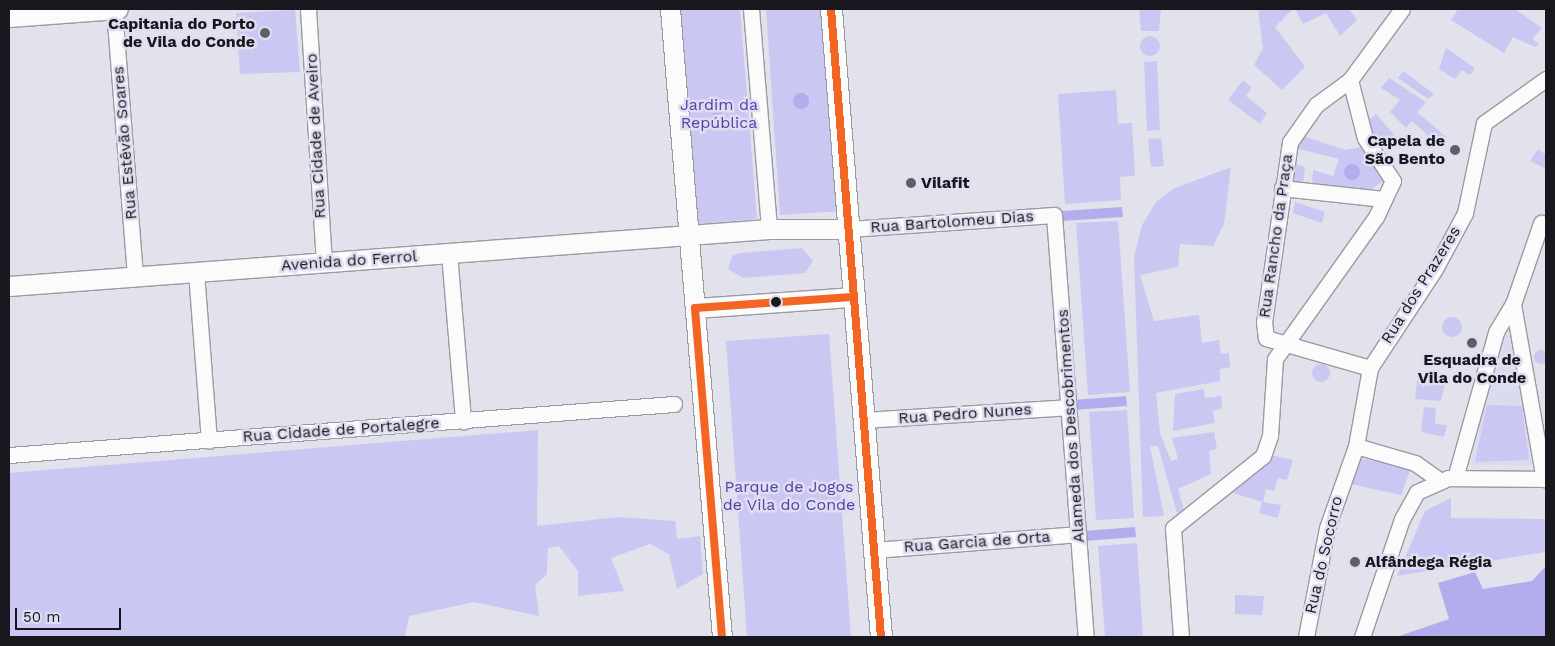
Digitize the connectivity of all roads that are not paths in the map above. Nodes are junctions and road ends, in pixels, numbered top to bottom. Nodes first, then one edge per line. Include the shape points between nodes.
1 (114, 9) edge
2 (118, 9) edge
3 (308, 9) edge
4 (670, 9) edge
5 (751, 9) edge
6 (831, 9) edge
7 (1402, 9) edge
8 (9, 17) edge
9 (1546, 79) edge
10 (1350, 80) junction
11 (1282, 188) junction
12 (1383, 199) junction
13 (1054, 214) joint
14 (1542, 223) dead end
15 (849, 229) junction
16 (769, 230) junction
17 (690, 236) junction
18 (449, 254) junction
19 (324, 263) junction
20 (196, 272) junction
21 (135, 277) junction
22 (9, 286) edge
23 (852, 297) junction
24 (1512, 304) junction
25 (695, 308) junction
26 (1285, 345) junction
27 (1370, 368) junction
28 (674, 404) dead end
29 (1068, 408) junction
30 (863, 420) junction
31 (464, 421) junction
32 (209, 440) junction
33 (1356, 446) junction
34 (9, 455) edge
35 (1455, 478) junction
36 (1438, 479) junction
37 (1545, 480) edge
38 (1078, 534) junction
39 (875, 550) junction
40 (722, 637) edge
41 (881, 637) edge
42 (1086, 637) edge
43 (1181, 637) edge
44 (1306, 637) edge
45 (1362, 637) edge

1 - 2 street
1 - 8 street
1 - 21 street, Rua Estêvão Soares
3 - 19 street, Rua Cidade de Aveiro
4 - 17 street
5 - 16 street
6 - 15 main road
7 - 10 street
9 - 27 street, Rua dos Prazeres via 1484,123 1458,228
10 - 11 street, Rua Rancho da Praça via 1328,93 1296,131 1286,155
10 - 12 street via 1365,138 1393,181
11 - 12 street
11 - 26 street, Rua Rancho da Praça via 1264,322 1266,338
12 - 26 street via 1376,217
13 - 15 street, Rua Bartolomeu Dias
13 - 29 street, Alameda dos Descobrimentos
14 - 24 street
15 - 16 street, Avenida do Ferrol
15 - 23 main road
16 - 17 street, Avenida do Ferrol
17 - 18 street, Avenida do Ferrol
17 - 25 street
18 - 19 street, Avenida do Ferrol
18 - 31 street
19 - 20 street, Avenida do Ferrol
20 - 21 street, Avenida do Ferrol
20 - 32 street
21 - 22 street, Avenida do Ferrol
23 - 25 street
23 - 30 main road
24 - 35 street via 1496,332
24 - 37 street
25 - 40 street
26 - 27 street
26 - 43 street via 1275,359 1270,436 1263,456 1173,528
27 - 33 street, Rua dos Prazeres
28 - 31 street, Rua Cidade de Portalegre
29 - 30 street, Rua Pedro Nunes
29 - 38 street, Alameda dos Descobrimentos
30 - 39 main road
31 - 32 street, Rua Cidade de Portalegre
32 - 34 street, Rua Cidade de Portalegre
33 - 36 street via 1415,463
33 - 44 street, Rua do Socorro via 1327,528
35 - 36 street
35 - 37 street
36 - 45 street via 1417,492 1406,508
38 - 39 street, Rua Garcia de Orta
38 - 42 street, Alameda dos Descobrimentos
39 - 41 main road

